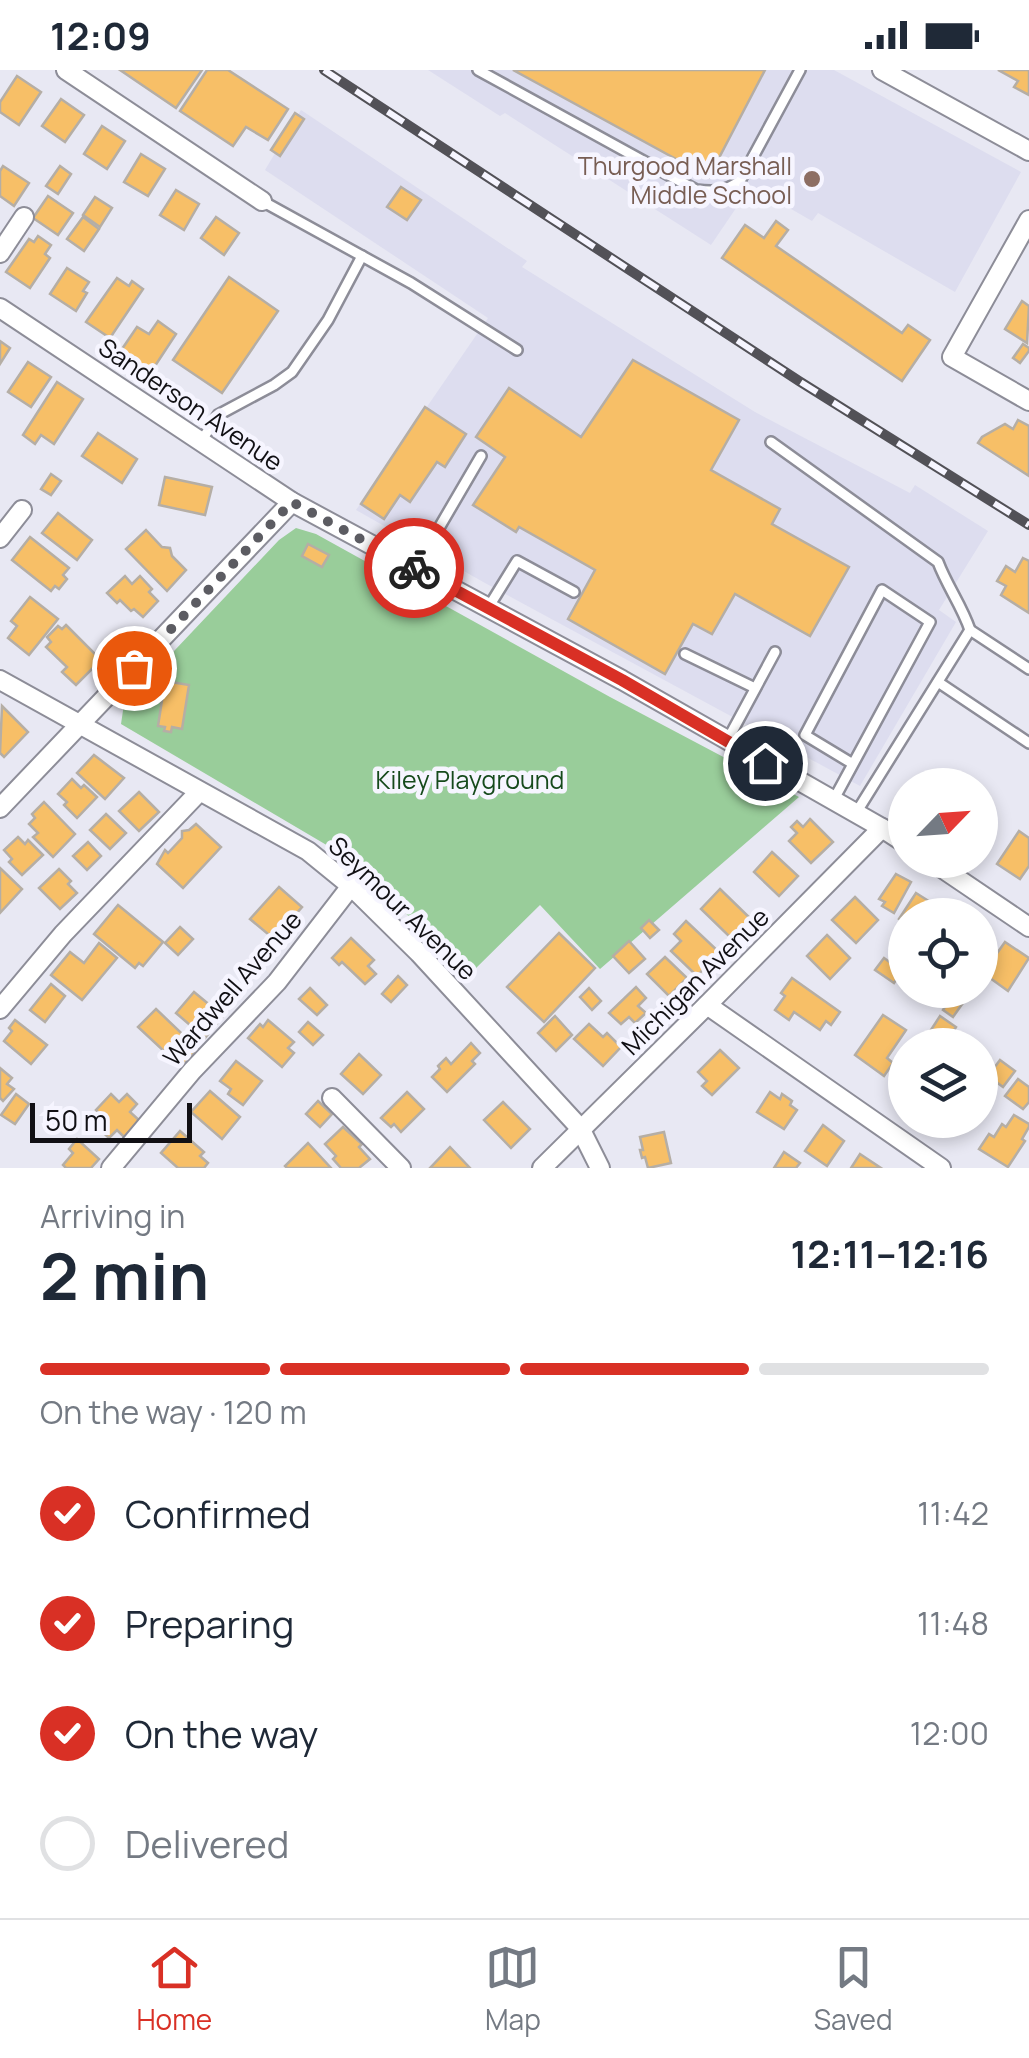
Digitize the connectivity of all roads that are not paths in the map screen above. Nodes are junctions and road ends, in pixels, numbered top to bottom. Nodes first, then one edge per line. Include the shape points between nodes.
1 (66, 70) edge
2 (478, 70) edge
3 (800, 70) edge
4 (882, 70) edge
5 (1029, 151) edge
6 (262, 201) joint
7 (24, 217) dead end
8 (1029, 220) edge
9 (0, 253) edge
10 (362, 256) junction
11 (0, 308) edge
12 (517, 350) dead end
13 (1029, 401) edge
14 (202, 440) junction
15 (772, 442) dead end
16 (480, 456) dead end
17 (292, 502) junction
18 (22, 510) dead end
19 (0, 538) edge
20 (415, 569) junction
21 (574, 592) dead end
22 (488, 608) junction
23 (970, 630) junction
24 (775, 652) dead end
25 (685, 654) dead end
26 (1029, 669) edge
27 (0, 680) edge
28 (938, 682) junction
29 (755, 688) junction
30 (80, 723) junction
31 (727, 741) junction
32 (1029, 743) edge
33 (853, 764) junction
34 (199, 792) junction
35 (833, 801) junction
36 (0, 808) edge
37 (856, 814) junction
38 (882, 828) junction
39 (888, 832) edge
40 (957, 878) edge
41 (352, 886) junction
42 (1029, 927) edge
43 (707, 1006) junction
44 (0, 1009) edge
45 (332, 1098) dead end
46 (580, 1128) junction
47 (112, 1168) edge
48 (401, 1168) edge
49 (542, 1168) edge
50 (600, 1168) edge
51 (941, 1168) edge

1 - 6 street
2 - 3 lane via 696,190 717,193 740,181
4 - 5 street
6 - 10 lane
7 - 9 street
8 - 13 street via 952,357
10 - 12 lane
10 - 14 lane via 292,372 218,415
11 - 14 street, Sanderson Avenue
14 - 17 street, Sanderson Avenue
15 - 23 lane via 938,562
16 - 20 lane
17 - 20 street, Sanderson Avenue
17 - 30 street
18 - 19 street
20 - 22 street, Sanderson Avenue
21 - 22 lane via 518,561
22 - 31 street, Sanderson Avenue
23 - 26 lane
23 - 28 lane
24 - 29 lane
25 - 29 lane
27 - 30 street, Seymour Avenue
28 - 32 lane
28 - 37 lane
29 - 31 lane
30 - 34 street, Seymour Avenue
30 - 36 street
31 - 35 street, Sanderson Avenue
33 - 33 lane via 805,735 882,590 930,622
33 - 35 lane
34 - 41 street, Seymour Avenue via 308,851
34 - 44 street
35 - 37 street, Sanderson Avenue
37 - 38 street, Sanderson Avenue
38 - 39 street, Sanderson Avenue
38 - 43 street, Michigan Avenue
40 - 42 street
41 - 46 street, Seymour Avenue
41 - 47 street, Wardwell Avenue via 277,982
43 - 46 street, Michigan Avenue
43 - 51 street
45 - 48 street
46 - 49 street, Michigan Avenue
46 - 50 street, Seymour Avenue

